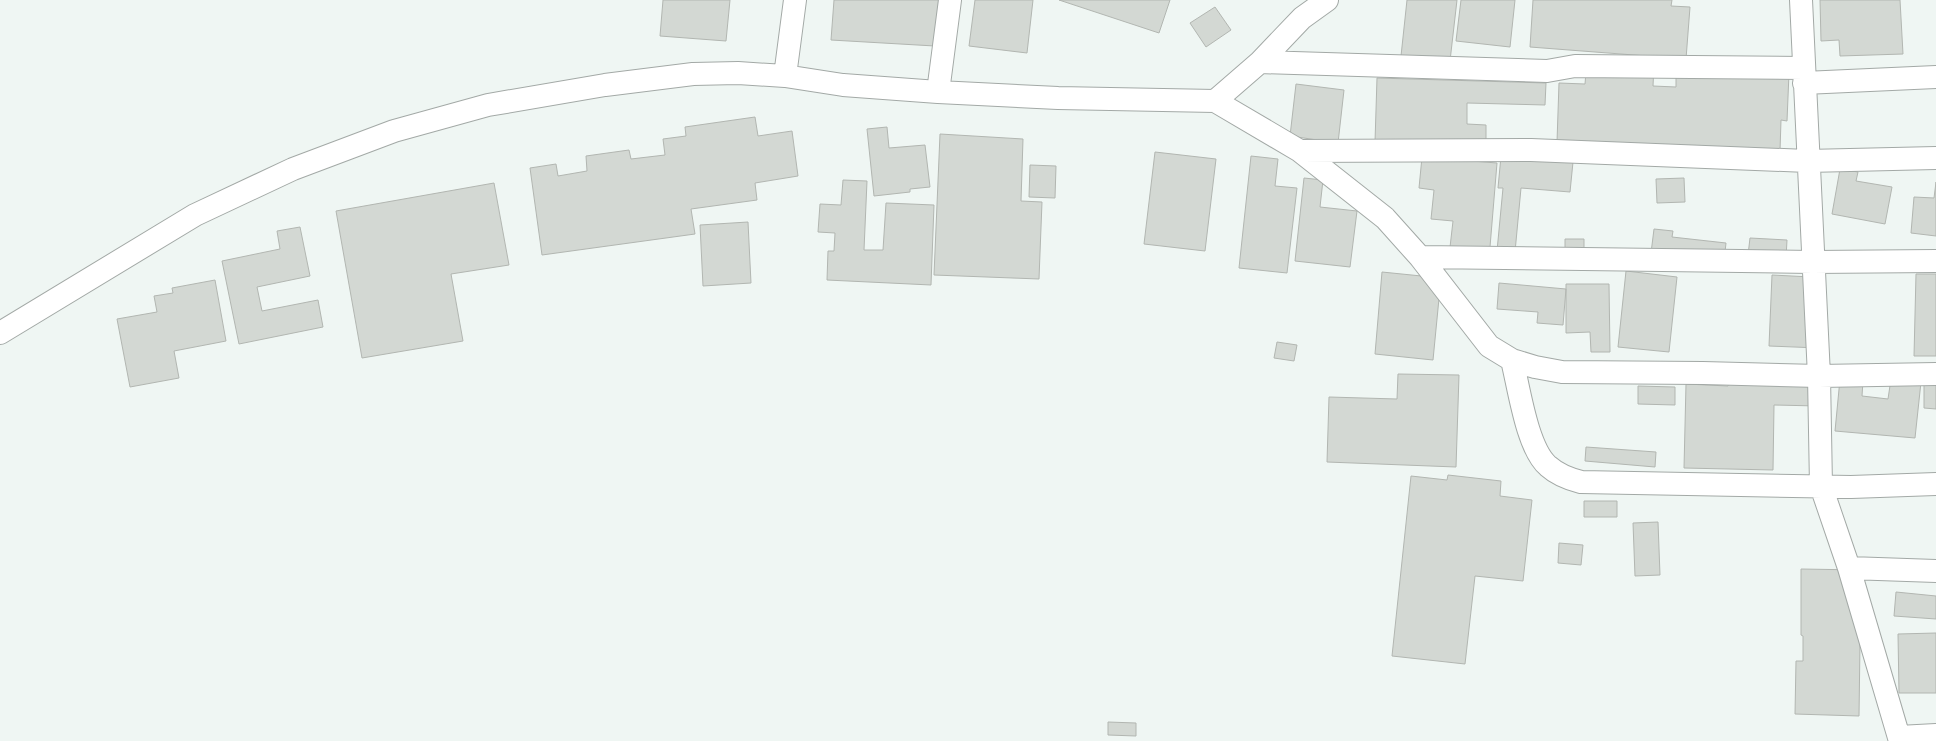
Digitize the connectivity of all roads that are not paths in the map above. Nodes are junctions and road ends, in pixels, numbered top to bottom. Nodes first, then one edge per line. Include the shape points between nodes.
1 (794, 0) edge
2 (950, 0) edge
3 (1327, 0) edge
4 (1801, 0) edge
5 (1260, 62) junction
6 (785, 76) junction
7 (1804, 76) junction
8 (1936, 77) edge
9 (938, 92) junction
10 (1215, 101) junction
11 (1300, 151) junction
12 (1936, 158) edge
13 (1807, 161) junction
14 (1420, 257) junction
15 (1936, 261) edge
16 (1812, 262) junction
17 (0, 333) edge
18 (1512, 360) junction
19 (1936, 374) edge
20 (1819, 376) junction
21 (1936, 484) edge
22 (1821, 486) junction
23 (1849, 568) junction
24 (1936, 571) edge
25 (1936, 735) edge
26 (1900, 739) edge

1 - 6 street
2 - 9 street
3 - 5 street via 1302,18
4 - 7 street
5 - 7 street via 1547,71 1575,66
5 - 10 street
6 - 9 street via 843,85
6 - 17 street via 693,74 605,85 488,105 394,131 293,169 195,215
7 - 8 street
7 - 13 street
9 - 10 street via 1058,98
10 - 11 street
11 - 13 street via 1531,150
11 - 14 street via 1385,218
12 - 13 street
13 - 16 street
14 - 16 street
14 - 18 street via 1489,346
15 - 16 street
16 - 20 street
18 - 20 street via 1535,368 1562,372
18 - 22 street via 1534,446 1547,466 1568,479 1581,482
19 - 20 street
20 - 22 street
21 - 22 street
22 - 23 street
23 - 24 street
23 - 26 street
25 - 26 street

